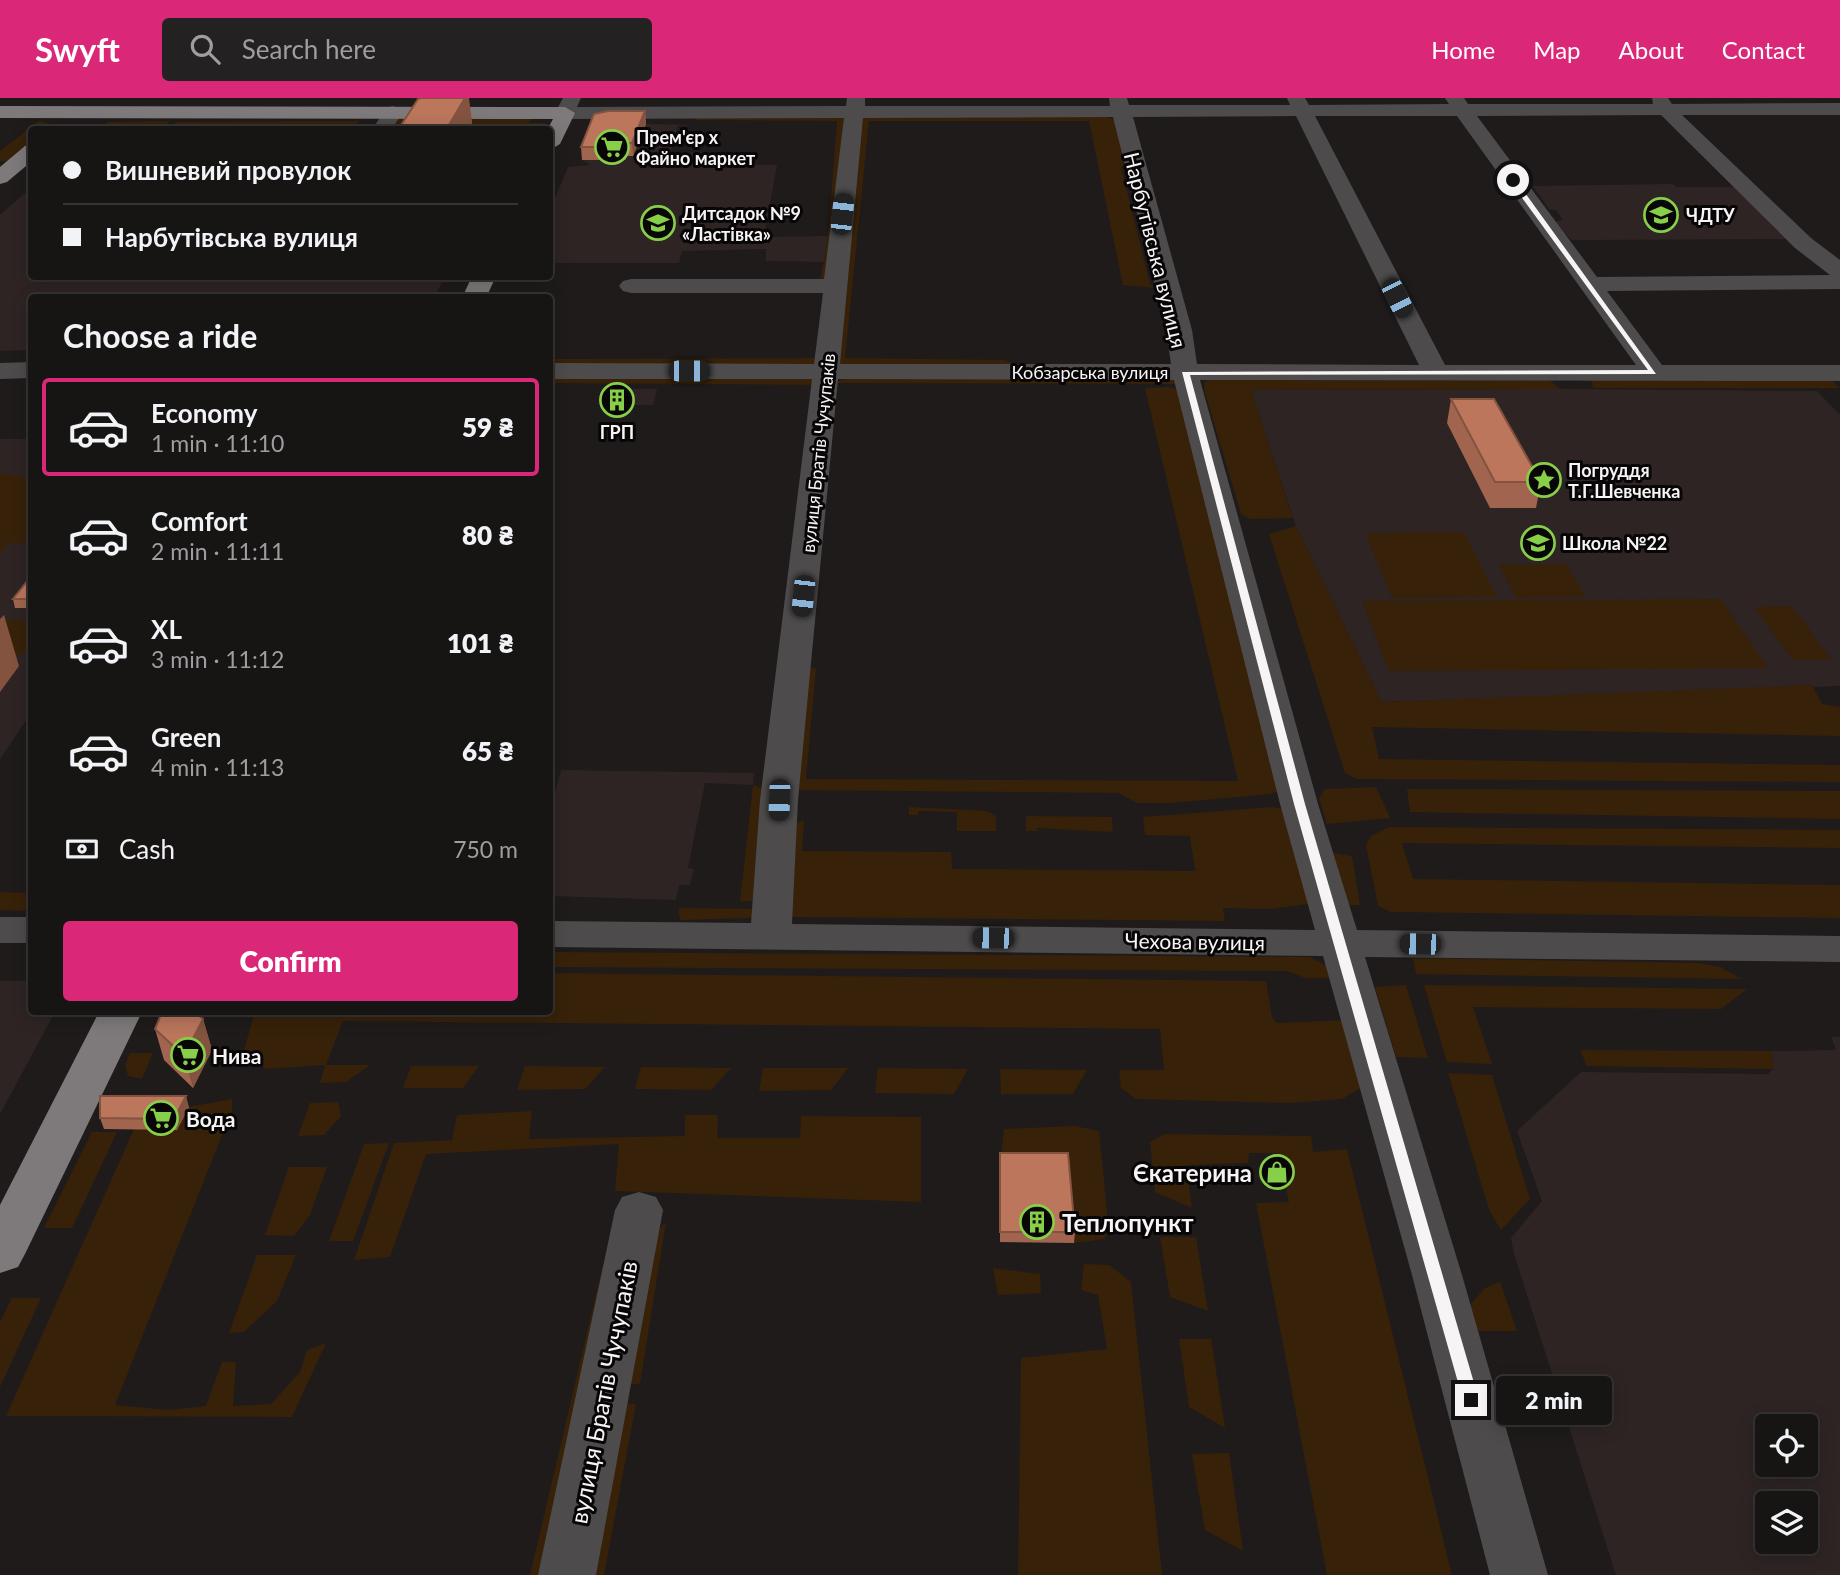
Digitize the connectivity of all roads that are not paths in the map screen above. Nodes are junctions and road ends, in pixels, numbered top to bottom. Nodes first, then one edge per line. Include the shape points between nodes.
1 (98, 98) edge
2 (1201, 104) edge
3 (1299, 104) edge
4 (1458, 104) edge
5 (1662, 104) edge
6 (569, 105) edge
7 (855, 105) edge
8 (1120, 105) edge
9 (1830, 109) edge
10 (0, 112) edge
11 (76, 112) junction
12 (393, 113) junction
13 (60, 126) edge
14 (384, 126) edge
15 (553, 138) edge
16 (28, 154) edge
17 (0, 178) edge
18 (1840, 271) edge
19 (1840, 282) edge
20 (1588, 284) junction
21 (631, 286) dead end
22 (834, 286) junction
23 (0, 370) edge
24 (28, 370) edge
25 (553, 371) edge
26 (828, 372) junction
27 (1185, 372) junction
28 (1436, 372) junction
29 (1654, 372) junction
30 (1840, 373) edge
31 (0, 930) edge
32 (28, 930) edge
33 (553, 934) edge
34 (770, 934) junction
35 (1340, 943) junction
36 (1840, 949) edge
37 (119, 1015) edge
38 (639, 1210) dead end
39 (0, 1254) edge
40 (567, 1575) edge
41 (1520, 1575) edge

1 - 11 main road
2 - 3 street
2 - 8 street
3 - 4 street
3 - 28 street
4 - 5 street
4 - 20 street
5 - 9 street
5 - 18 street via 1803,243
6 - 7 street
6 - 12 main road
6 - 15 main road
7 - 8 street
7 - 22 street, вулиця Братів Чучупаків
8 - 27 street, Нарбутівська вулиця via 1179,330
10 - 11 main road
11 - 12 main road
11 - 13 main road
12 - 14 street
16 - 17 main road
19 - 20 street
20 - 29 street
21 - 22 street
22 - 26 street, вулиця Братів Чучупаків
23 - 24 street
25 - 26 street, Кобзарська вулиця
26 - 27 street, Кобзарська вулиця
26 - 34 street, вулиця Братів Чучупаків via 782,779
27 - 28 street, Кобзарська вулиця
27 - 35 street, Нарбутівська вулиця
28 - 29 street, Кобзарська вулиця
29 - 30 street, Кобзарська вулиця
31 - 32 street
33 - 34 street, Чехова вулиця
34 - 35 street, Чехова вулиця
35 - 36 street, Чехова вулиця
35 - 41 street, Нарбутівська вулиця
37 - 39 main road
38 - 40 street, вулиця Братів Чучупаків

